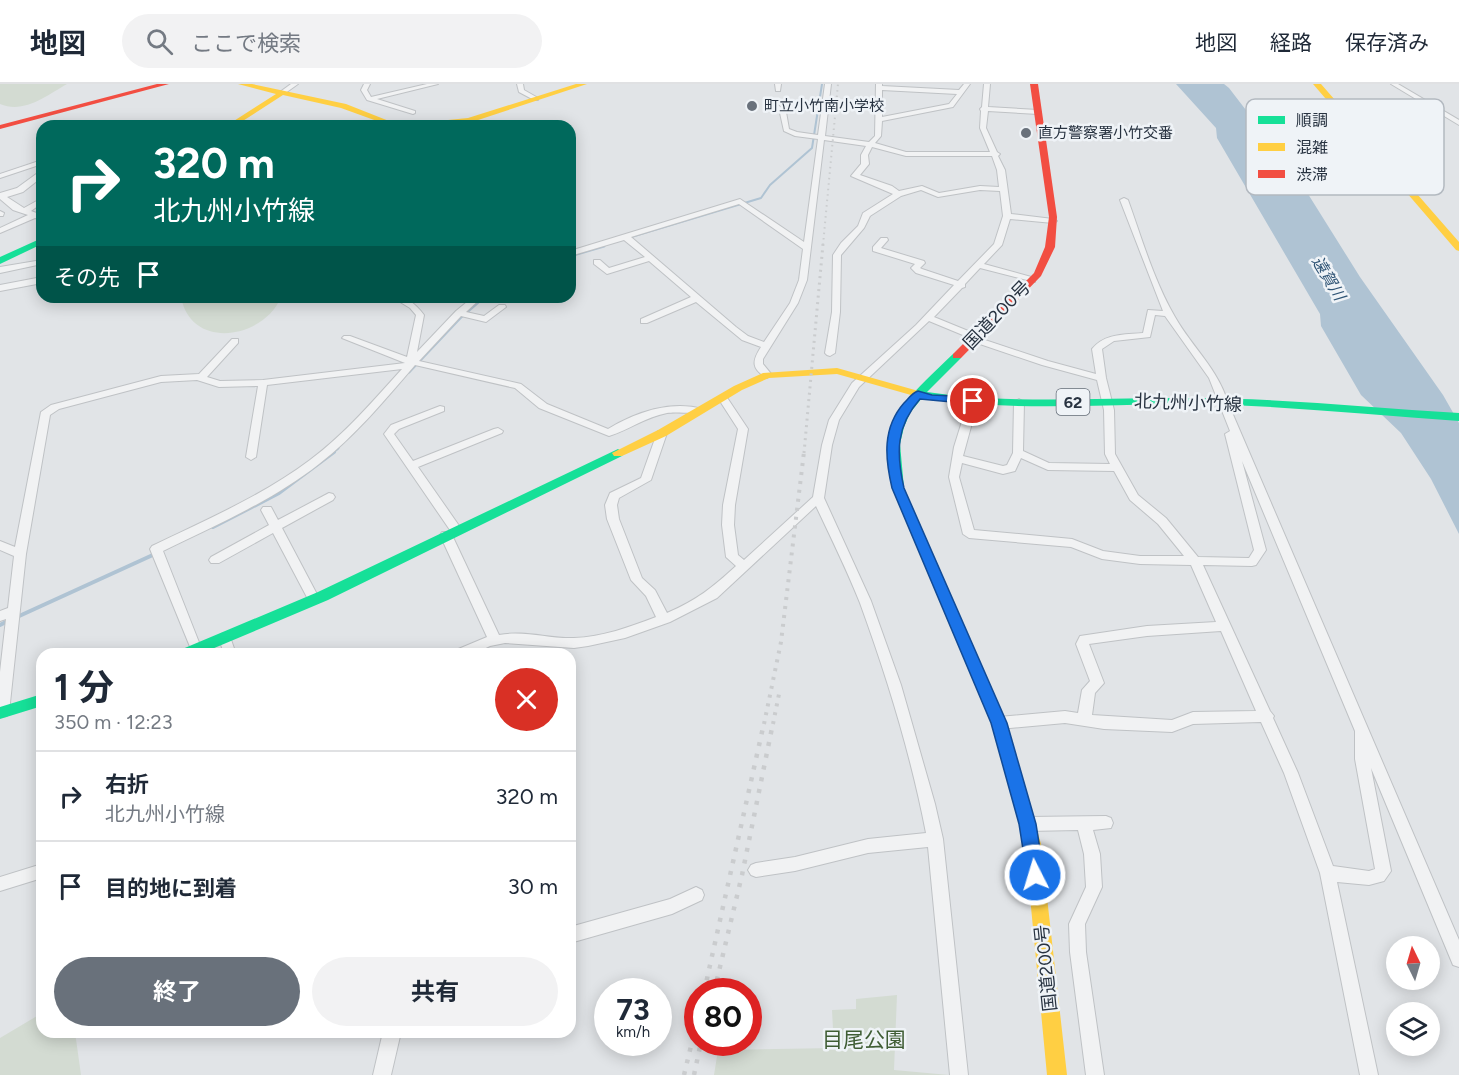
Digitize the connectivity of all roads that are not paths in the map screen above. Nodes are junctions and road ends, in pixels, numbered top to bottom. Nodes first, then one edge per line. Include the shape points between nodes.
1 (165, 84) edge
2 (242, 84) edge
3 (295, 84) edge
4 (367, 84) edge
5 (435, 84) edge
6 (519, 84) edge
7 (583, 84) edge
8 (828, 84) edge
9 (967, 84) edge
10 (987, 84) edge
11 (1034, 84) edge
12 (1317, 84) edge
13 (1394, 84) edge
14 (879, 86) edge
15 (915, 87) edge
16 (961, 92) junction
17 (282, 93) junction
18 (369, 99) junction
19 (536, 99) junction
20 (1330, 99) edge
21 (1419, 99) edge
22 (776, 106) dead end
23 (983, 109) junction
24 (413, 112) dead end
25 (1038, 112) junction
26 (915, 113) junction
27 (1444, 114) edge
28 (239, 120) edge
29 (380, 120) edge
30 (470, 120) edge
31 (879, 120) junction
32 (1459, 123) edge
33 (0, 127) edge
34 (821, 137) junction
35 (870, 144) junction
36 (996, 154) junction
37 (36, 164) edge
38 (0, 176) edge
39 (36, 178) edge
40 (1004, 189) junction
41 (898, 194) junction
42 (1413, 195) edge
43 (1, 198) edge
44 (1124, 200) dead end
45 (36, 203) edge
46 (20, 210) junction
47 (36, 216) edge
48 (1007, 216) junction
49 (36, 218) edge
50 (1053, 221) junction
51 (0, 231) edge
52 (626, 237) junction
53 (884, 240) dead end
54 (36, 244) edge
55 (807, 248) junction
56 (1459, 248) edge
57 (576, 252) edge
58 (651, 258) junction
59 (0, 261) edge
60 (597, 262) dead end
61 (36, 263) edge
62 (981, 266) junction
63 (0, 270) edge
64 (1032, 280) junction
65 (36, 281) edge
66 (962, 285) junction
67 (0, 288) edge
68 (697, 298) junction
69 (407, 303) edge
70 (471, 303) edge
71 (502, 307) dead end
72 (459, 313) junction
73 (1168, 314) junction
74 (929, 318) junction
75 (644, 321) dead end
76 (347, 338) dead end
77 (975, 338) junction
78 (235, 341) dead end
79 (767, 346) junction
80 (830, 353) dead end
81 (410, 364) junction
82 (767, 375) junction
83 (861, 377) junction
84 (201, 378) junction
85 (1101, 378) junction
86 (263, 383) junction
87 (918, 394) junction
88 (723, 398) junction
89 (973, 401) junction
90 (1106, 401) junction
91 (1019, 402) junction
92 (1226, 405) junction
93 (440, 409) dead end
94 (699, 411) junction
95 (1459, 417) edge
96 (498, 431) dead end
97 (662, 433) junction
98 (1018, 453) junction
99 (251, 457) dead end
100 (957, 458) junction
101 (411, 466) junction
102 (1118, 468) junction
103 (329, 497) dead end
104 (818, 498) junction
105 (267, 510) dead end
106 (277, 528) junction
107 (451, 532) junction
108 (0, 545) edge
109 (20, 554) junction
110 (215, 560) dead end
111 (1196, 563) junction
112 (744, 566) junction
113 (314, 600) junction
114 (15, 610) junction
115 (0, 616) edge
116 (663, 618) junction
117 (1225, 626) junction
118 (225, 638) junction
119 (495, 640) junction
120 (189, 648) edge
121 (200, 648) edge
122 (228, 648) edge
123 (476, 648) edge
124 (36, 702) edge
125 (1, 712) edge
126 (1267, 716) junction
127 (1084, 720) junction
128 (999, 723) junction
129 (1360, 725) junction
130 (1084, 823) junction
131 (1106, 823) dead end
132 (1028, 824) junction
133 (935, 839) junction
134 (756, 870) dead end
135 (36, 873) edge
136 (1328, 873) junction
137 (0, 884) edge
138 (696, 895) dead end
139 (576, 933) edge
140 (1459, 959) edge
141 (391, 1038) edge
142 (382, 1075) edge
143 (958, 1075) edge
144 (1057, 1075) edge
145 (1095, 1075) edge
146 (1369, 1075) edge

1 - 33 main road
2 - 17 main road
3 - 17 street
4 - 18 street via 364,90
5 - 18 street
6 - 19 street via 521,90
7 - 19 main road
8 - 34 street
9 - 16 street
10 - 23 street
11 - 25 main road, 国道200号
12 - 20 main road
13 - 21 street
14 - 15 street
14 - 31 street
15 - 16 street
15 - 26 street
16 - 26 street via 951,106
17 - 28 main road
17 - 29 main road via 343,106
18 - 24 street
19 - 30 main road
22 - 34 street via 781,108 784,127 789,132
23 - 25 street
23 - 36 street via 983,128
25 - 50 main road, 国道200号
26 - 31 street
27 - 32 street
31 - 35 street via 878,136
34 - 35 street
34 - 55 street
35 - 36 street via 906,154
35 - 41 street via 864,154 865,164 855,178
36 - 40 street
37 - 38 street
39 - 43 street
40 - 41 street via 980,188 938,195 922,188
40 - 48 street
41 - 80 street via 866,215 865,222 837,255 836,312
42 - 56 main road
43 - 46 street
44 - 73 street
45 - 46 street
46 - 47 street
48 - 50 street
48 - 62 street via 998,245
49 - 51 street
50 - 64 main road, 国道200号 via 1047,258
52 - 55 street via 740,201
52 - 57 street
52 - 58 street
53 - 66 street via 876,249 921,263 915,268 919,271
54 - 59 main road
55 - 79 street via 800,290
58 - 60 street via 607,271
58 - 68 street
61 - 63 street
62 - 64 street
62 - 66 street
64 - 77 main road, 国道200号
65 - 67 street
66 - 74 street
68 - 75 street
68 - 79 street via 745,338
69 - 81 street via 420,315
70 - 72 street
71 - 72 street via 486,319
72 - 81 street
73 - 85 street via 1151,312 1144,336 1110,339 1100,345 1097,349
73 - 92 street via 1186,344 1209,368
74 - 77 street
74 - 83 street
76 - 81 street
77 - 85 street
77 - 87 main road, 国道200号
78 - 84 street
79 - 82 street via 758,359
81 - 86 street
81 - 94 street via 518,386 543,406 609,433 630,421 666,411 690,407
81 - 120 street via 337,444 307,468 271,492 156,549
82 - 83 main road, 北九州小竹線 via 825,370
82 - 88 main road
83 - 87 main road, 北九州小竹線
83 - 104 street via 834,420
84 - 86 street via 219,384
84 - 109 street via 161,379 55,407 45,414
85 - 90 street
86 - 99 street
87 - 89 main road, 北九州小竹線 / 62
87 - 128 main road, 国道200号 via 903,411 893,434 898,488
88 - 94 main road
88 - 112 street via 743,429 728,525 732,557
89 - 91 main road, 北九州小竹線 / 62
89 - 100 street
90 - 91 main road, 北九州小竹線 / 62
90 - 92 main road, 北九州小竹線 / 62
90 - 102 street via 1110,424 1108,448
91 - 98 street
92 - 95 main road, 北九州小竹線 / 62
92 - 111 street via 1260,550 1252,562
92 - 129 street
93 - 101 street via 389,431
94 - 97 main road
96 - 101 street
97 - 107 main road
97 - 116 street via 646,480 614,496 611,505 637,580 651,593
98 - 100 street via 1011,468 1003,470
98 - 102 street via 1048,466
100 - 111 street via 954,477 969,534 1072,543 1102,555
101 - 107 street
102 - 111 street via 1134,498 1162,521
103 - 106 street
104 - 112 street
104 - 133 street via 865,602 894,685
105 - 106 street
106 - 110 street
106 - 113 street
107 - 113 main road
107 - 119 street
108 - 109 street
109 - 114 street
111 - 117 street
112 - 116 street via 705,601
113 - 118 main road
114 - 115 street
114 - 125 street
116 - 119 street via 599,641
117 - 126 street
117 - 127 street via 1084,640 1082,644 1097,683 1089,690
118 - 121 main road
118 - 122 street
119 - 123 street
124 - 125 main road
126 - 127 street via 1193,718 1172,726
126 - 136 street
127 - 128 street via 1065,717
128 - 132 main road, 国道200号
129 - 136 street via 1362,759 1383,871 1369,878
129 - 140 street
130 - 131 street
130 - 132 street
130 - 145 street via 1092,854 1094,887 1077,924 1077,943
132 - 144 main road, 国道200号
133 - 134 street via 868,846
133 - 143 street
135 - 137 street
136 - 146 street
138 - 139 street via 672,906
141 - 142 street

